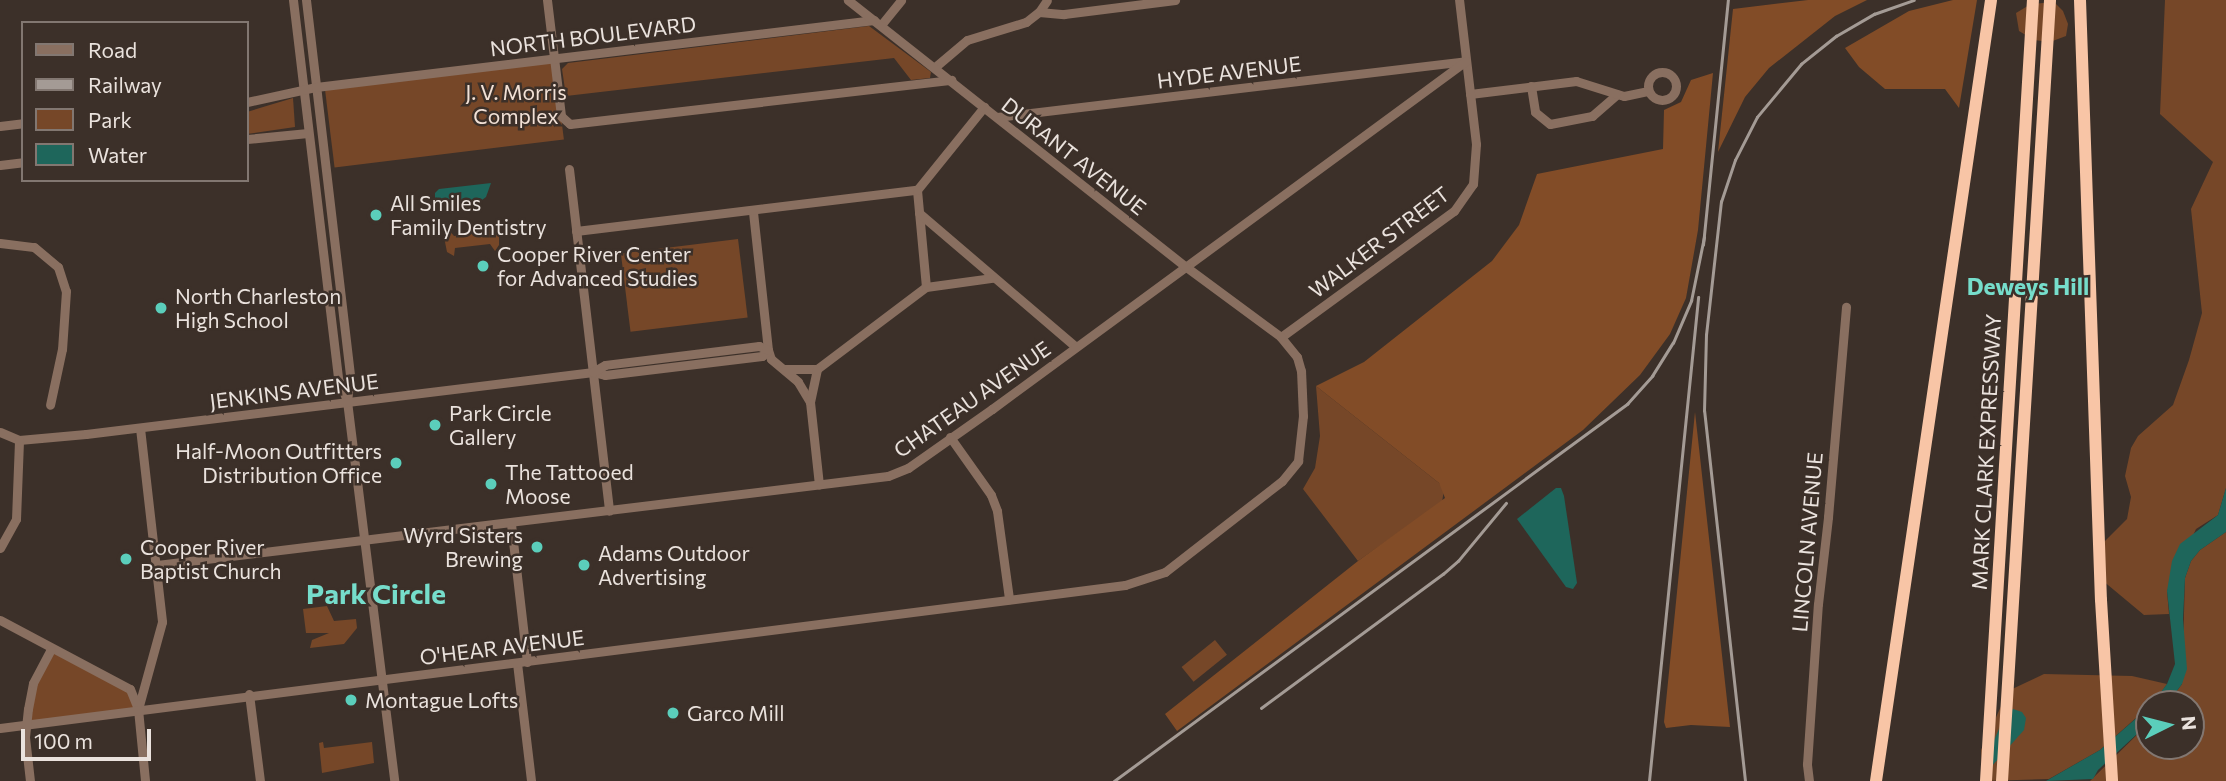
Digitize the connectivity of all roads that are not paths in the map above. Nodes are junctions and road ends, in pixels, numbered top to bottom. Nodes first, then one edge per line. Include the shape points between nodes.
1 (293, 0) edge
2 (306, 0) edge
3 (547, 0) edge
4 (848, 0) edge
5 (901, 0) edge
6 (1047, 0) edge
7 (1175, 0) edge
8 (1459, 0) edge
9 (1991, 0) edge
10 (2034, 0) edge
11 (2050, 0) edge
12 (2080, 0) edge
13 (1039, 12) junction
14 (877, 23) junction
15 (554, 59) junction
16 (1466, 61) junction
17 (934, 67) junction
18 (951, 80) junction
19 (1531, 86) junction
20 (316, 87) junction
21 (303, 89) junction
22 (1648, 91) dead end
23 (1470, 94) junction
24 (1617, 94) junction
25 (248, 102) edge
26 (984, 107) junction
27 (997, 117) junction
28 (21, 123) edge
29 (0, 126) edge
30 (308, 133) junction
31 (248, 139) edge
32 (21, 162) edge
33 (0, 165) edge
34 (569, 169) dead end
35 (917, 190) junction
36 (753, 212) junction
37 (919, 214) junction
38 (576, 231) junction
39 (0, 243) edge
40 (1186, 267) junction
41 (992, 278) junction
42 (926, 287) junction
43 (1846, 307) dead end
44 (1281, 337) junction
45 (1076, 347) junction
46 (768, 351) junction
47 (785, 369) junction
48 (817, 369) junction
49 (593, 372) junction
50 (347, 401) junction
51 (810, 402) junction
52 (50, 405) dead end
53 (140, 428) junction
54 (0, 432) edge
55 (950, 437) junction
56 (19, 440) junction
57 (819, 485) junction
58 (609, 511) junction
59 (511, 524) junction
60 (365, 541) junction
61 (0, 548) edge
62 (156, 565) junction
63 (1009, 599) junction
64 (0, 620) edge
65 (51, 649) junction
66 (522, 662) junction
67 (382, 679) junction
68 (249, 694) junction
69 (138, 709) junction
70 (26, 725) junction
71 (0, 728) edge
72 (30, 781) edge
73 (145, 781) edge
74 (260, 781) edge
75 (394, 781) edge
76 (531, 781) edge
77 (1809, 781) edge
78 (1876, 781) edge
79 (1986, 781) edge
80 (2002, 781) edge
81 (2112, 781) edge

1 - 21 street
2 - 20 street
3 - 15 street
4 - 14 street, DURANT AVENUE
5 - 14 street
6 - 13 street
7 - 13 street via 1064,14
8 - 16 street, WALKER STREET
9 - 78 highway
10 - 79 highway, MARK CLARK EXPRESSWAY
11 - 80 highway, MARK CLARK EXPRESSWAY
12 - 81 highway via 2101,600
13 - 17 street via 1026,22 967,40
14 - 15 street, NORTH BOULEVARD
14 - 17 street, DURANT AVENUE
15 - 18 street via 561,116 564,122 577,125
15 - 20 street, NORTH BOULEVARD
16 - 23 street, WALKER STREET
16 - 27 street, HYDE AVENUE
16 - 40 street, CHATEAU AVENUE
17 - 18 street, DURANT AVENUE
18 - 26 street, DURANT AVENUE
19 - 23 street
19 - 24 street via 1583,81
19 - 24 street via 1535,112 1550,124 1592,116
20 - 21 street, NORTH BOULEVARD
20 - 50 street via 350,377
21 - 25 street, NORTH BOULEVARD
21 - 30 street
22 - 24 street via 1633,96
23 - 44 street, WALKER STREET via 1476,169 1466,197 1454,211
26 - 27 street, DURANT AVENUE
26 - 35 street
27 - 40 street, DURANT AVENUE
28 - 29 street
30 - 31 street
30 - 50 street via 338,379
32 - 33 street
34 - 38 street
35 - 36 street
35 - 37 street
36 - 38 street
36 - 46 street
37 - 41 street
37 - 42 street
38 - 49 street
39 - 52 street via 34,247 50,257 66,291 62,349
40 - 44 street, DURANT AVENUE
40 - 45 street, CHATEAU AVENUE
41 - 42 street
41 - 45 street
42 - 48 street
43 - 77 street, LINCOLN AVENUE via 1818,604
44 - 63 street, O'HEAR AVENUE via 1297,357 1303,411 1298,461 1282,481 1151,579
45 - 55 street, CHATEAU AVENUE
46 - 47 street
46 - 49 street, JENKINS AVENUE via 762,356 605,375
47 - 48 street
47 - 51 street
48 - 51 street
49 - 50 street, JENKINS AVENUE
49 - 58 street
50 - 53 street, JENKINS AVENUE
50 - 60 street
51 - 57 street
53 - 56 street, JENKINS AVENUE
53 - 62 street
54 - 56 street, JENKINS AVENUE
55 - 57 street, CHATEAU AVENUE via 908,468 888,476
55 - 63 street via 991,495 997,511
56 - 61 street via 16,519
57 - 58 street, CHATEAU AVENUE
58 - 59 street, CHATEAU AVENUE
59 - 60 street, CHATEAU AVENUE
59 - 66 street
60 - 62 street, CHATEAU AVENUE
60 - 67 street
62 - 69 street via 162,622
63 - 66 street, O'HEAR AVENUE
64 - 65 street
65 - 69 street via 130,689
65 - 70 street via 33,683
66 - 67 street, O'HEAR AVENUE
66 - 76 street
67 - 68 street, O'HEAR AVENUE
67 - 75 street
68 - 69 street, O'HEAR AVENUE
68 - 74 street
69 - 70 street, O'HEAR AVENUE
69 - 73 street
70 - 71 street, O'HEAR AVENUE
70 - 72 street

